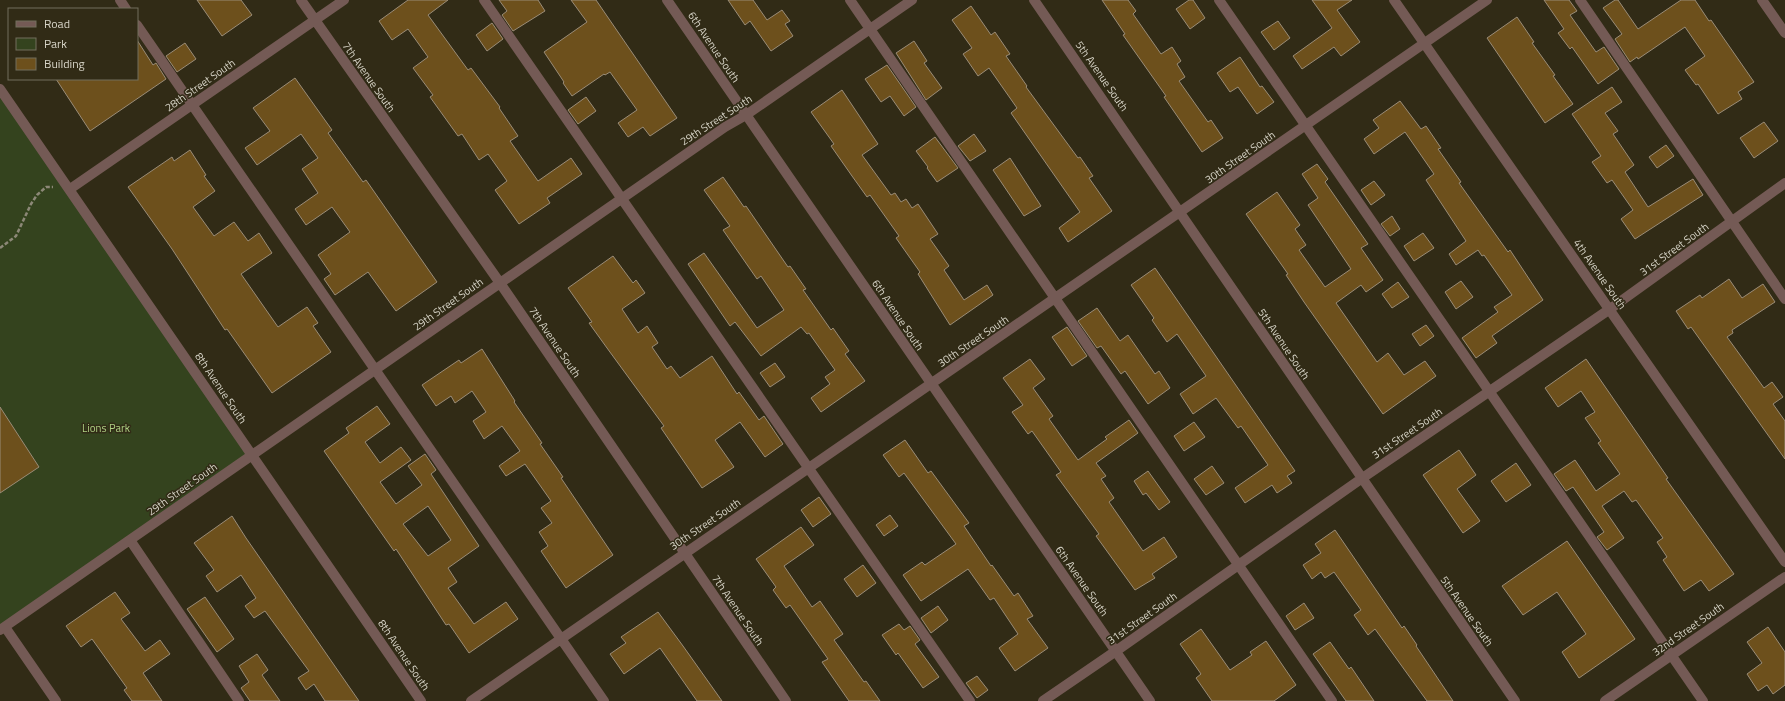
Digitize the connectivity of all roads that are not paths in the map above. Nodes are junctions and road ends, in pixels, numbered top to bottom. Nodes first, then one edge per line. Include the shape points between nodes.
1 (301, 0) edge
2 (344, 0) edge
3 (484, 0) edge
4 (667, 0) edge
5 (850, 0) edge
6 (912, 0) edge
7 (1034, 0) edge
8 (1219, 0) edge
9 (1394, 0) edge
10 (1487, 0) edge
11 (1580, 0) edge
12 (1762, 0) edge
13 (315, 20) junction
14 (138, 26) edge
15 (870, 29) junction
16 (1785, 33) edge
17 (1424, 44) junction
18 (0, 89) edge
19 (192, 105) junction
20 (746, 115) junction
21 (1306, 127) junction
22 (1785, 183) edge
23 (70, 189) junction
24 (620, 199) junction
25 (1181, 212) junction
26 (1732, 222) junction
27 (500, 283) junction
28 (1056, 298) junction
29 (1785, 299) edge
30 (1610, 310) junction
31 (375, 370) junction
32 (931, 384) junction
33 (1488, 392) junction
34 (252, 455) junction
35 (809, 467) junction
36 (1361, 479) junction
37 (130, 540) junction
38 (685, 553) junction
39 (1785, 562) edge
40 (1239, 564) junction
41 (1785, 577) edge
42 (2, 629) edge
43 (561, 639) junction
44 (1116, 651) junction
45 (1671, 655) junction
46 (56, 701) edge
47 (239, 701) edge
48 (421, 701) edge
49 (471, 701) edge
50 (604, 701) edge
51 (786, 701) edge
52 (970, 701) edge
53 (1043, 701) edge
54 (1150, 701) edge
55 (1332, 701) edge
56 (1515, 701) edge
57 (1605, 701) edge
58 (1703, 701) edge

1 - 13 street, 7th Avenue South
2 - 13 street, 28th Street South
3 - 24 street
4 - 20 street, 6th Avenue South
5 - 15 street
6 - 15 street, 29th Street South
7 - 25 street, 5th Avenue South
8 - 21 street
9 - 17 street, 4th Avenue South
10 - 17 street, 30th Street South
11 - 26 street
12 - 16 street
13 - 19 street, 28th Street South
13 - 27 street, 7th Avenue South
14 - 19 street
15 - 20 street, 29th Street South
15 - 28 street
17 - 21 street, 30th Street South
17 - 30 street, 4th Avenue South
18 - 23 street, 8th Avenue South
19 - 23 street, 28th Street South
19 - 31 street
20 - 24 street, 29th Street South
20 - 32 street, 6th Avenue South
21 - 25 street, 30th Street South
21 - 33 street
22 - 26 street, 31st Street South
23 - 34 street, 8th Avenue South
24 - 27 street, 29th Street South
24 - 35 street
25 - 28 street, 30th Street South
25 - 36 street, 5th Avenue South
26 - 29 street
26 - 30 street, 31st Street South
27 - 31 street, 29th Street South
27 - 38 street, 7th Avenue South
28 - 32 street, 30th Street South
28 - 40 street
30 - 33 street, 31st Street South
30 - 39 street, 4th Avenue South
31 - 34 street, 29th Street South
31 - 43 street
32 - 35 street, 30th Street South
32 - 44 street, 6th Avenue South
33 - 36 street, 31st Street South
33 - 45 street
34 - 37 street, 29th Street South
34 - 48 street, 8th Avenue South
35 - 38 street, 30th Street South
35 - 52 street
36 - 40 street, 31st Street South
36 - 56 street, 5th Avenue South
37 - 42 street, 29th Street South
37 - 47 street
38 - 43 street, 30th Street South
38 - 51 street, 7th Avenue South
40 - 44 street, 31st Street South
40 - 55 street
41 - 45 street, 32nd Street South
42 - 46 street
43 - 49 street, 30th Street South
43 - 50 street
44 - 53 street, 31st Street South
44 - 54 street, 6th Avenue South
45 - 57 street, 32nd Street South
45 - 58 street

